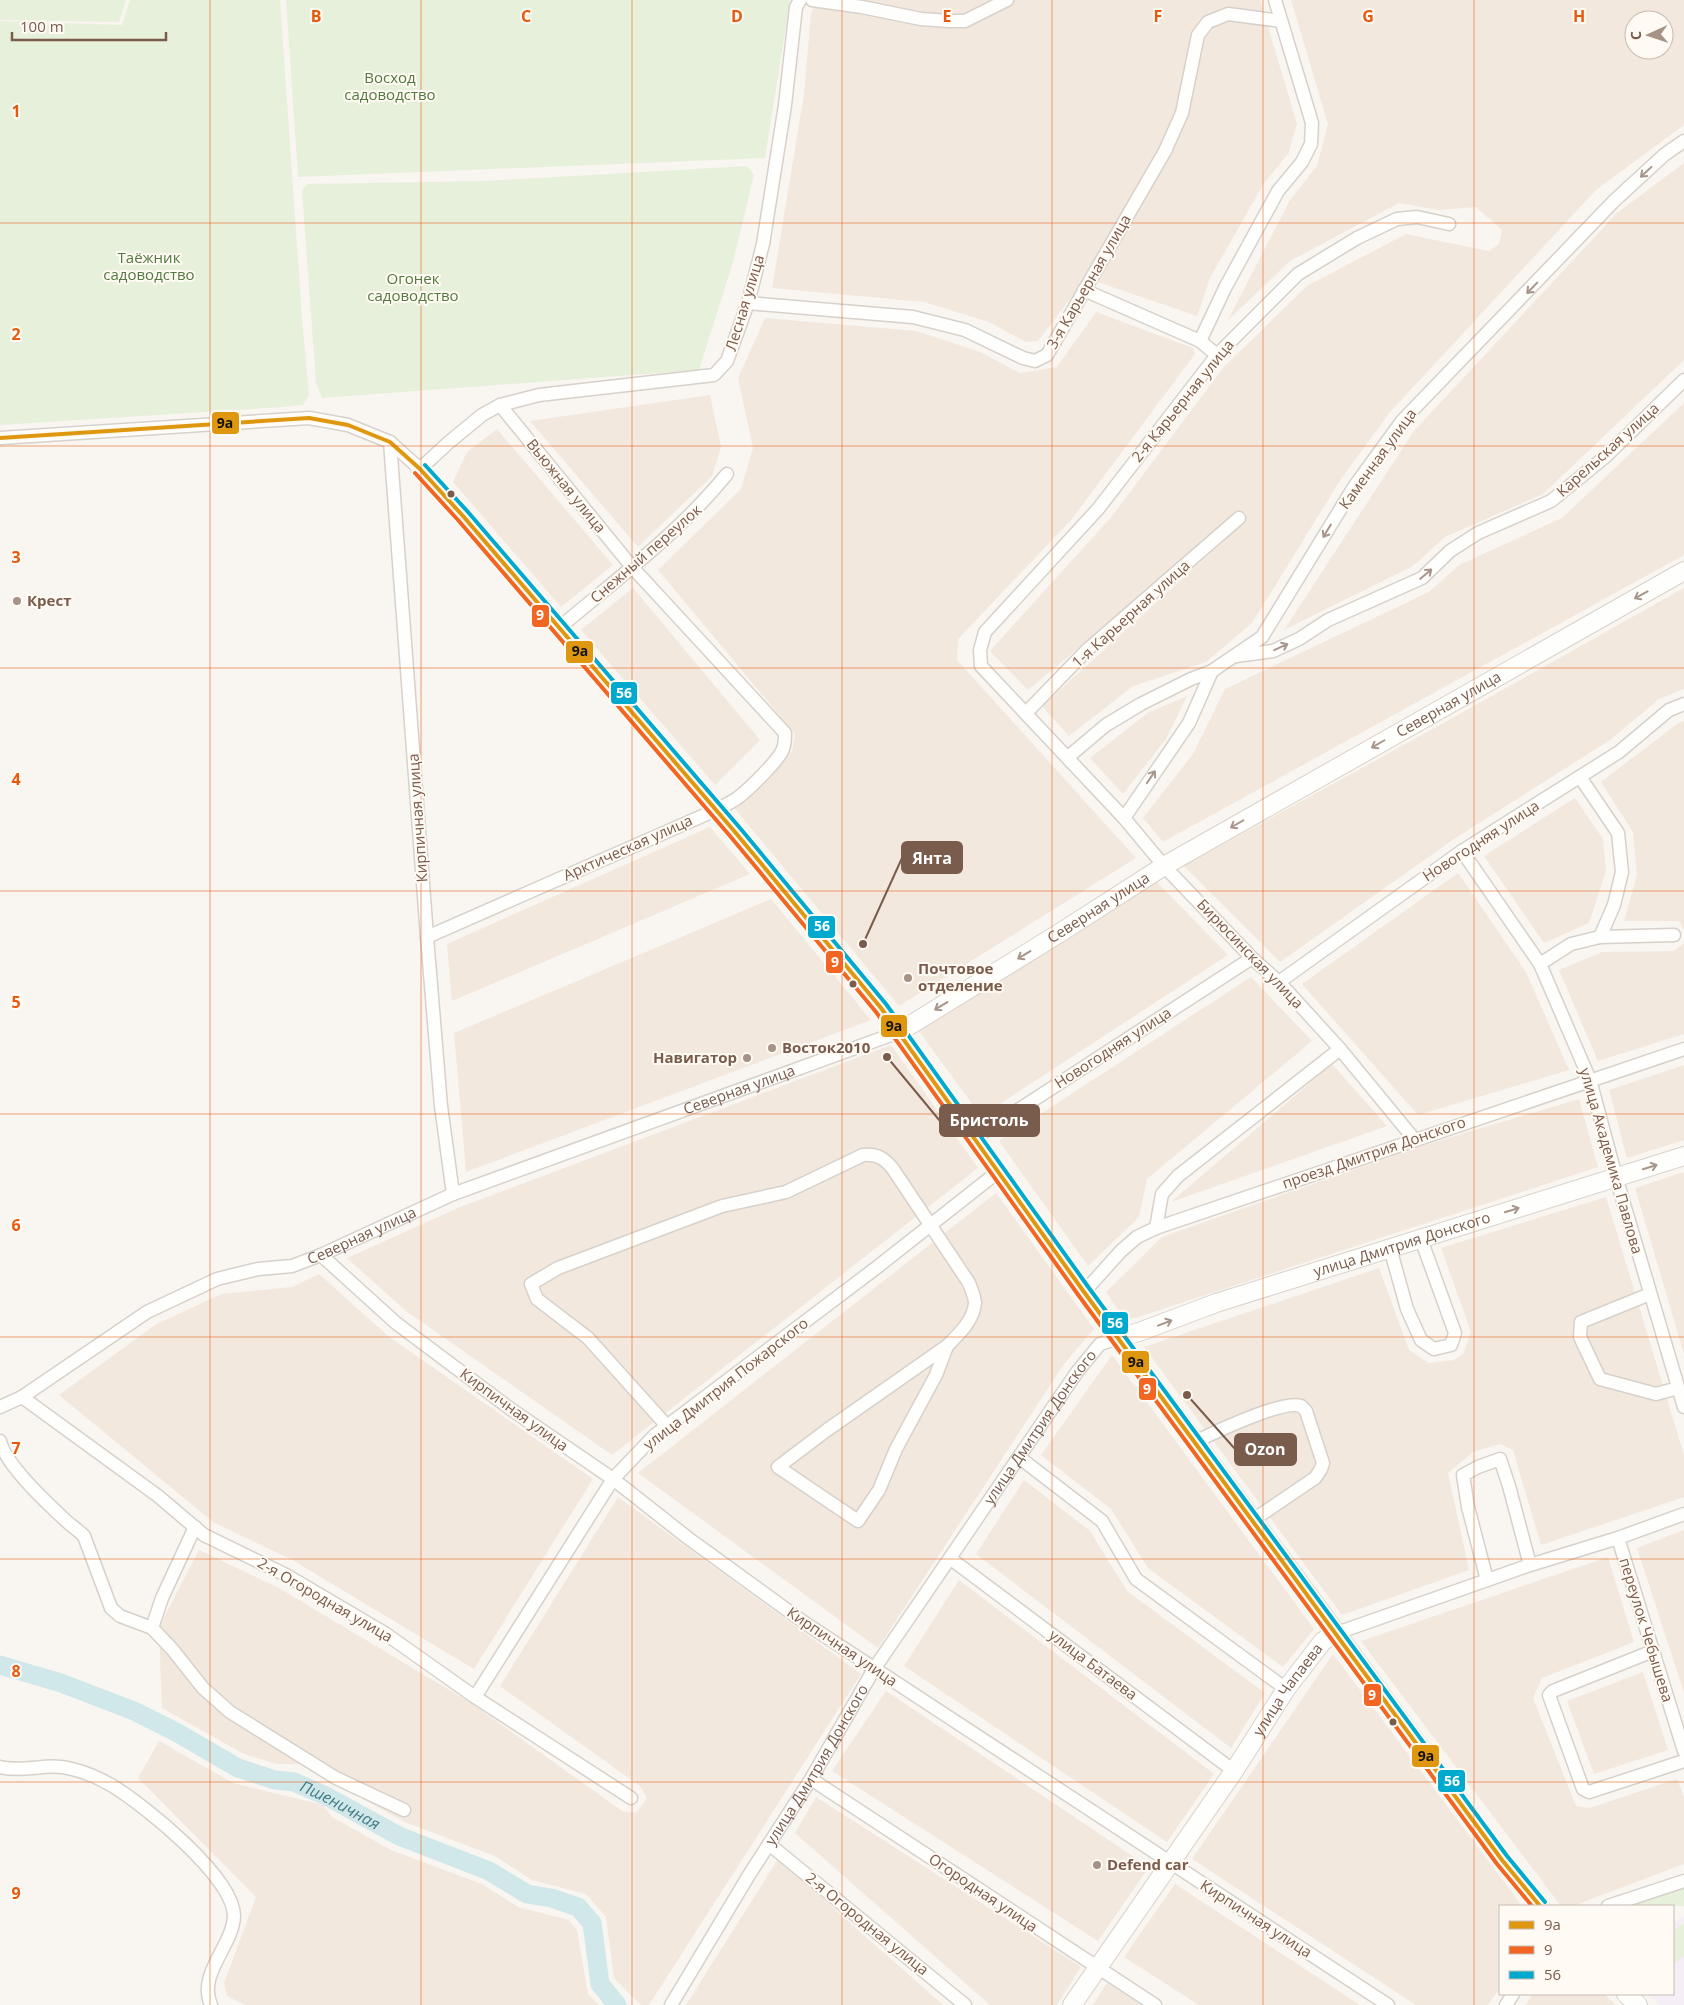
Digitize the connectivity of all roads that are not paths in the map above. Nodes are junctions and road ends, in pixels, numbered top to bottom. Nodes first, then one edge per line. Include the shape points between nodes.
1 (800, 0) edge
2 (812, 0) edge
3 (1007, 0) edge
4 (1275, 0) edge
5 (1281, 21) junction
6 (1684, 141) edge
7 (1449, 224) dead end
8 (1084, 290) junction
9 (748, 303) junction
10 (1200, 341) junction
11 (1218, 355) junction
12 (1684, 380) edge
13 (500, 405) junction
14 (0, 438) edge
15 (390, 442) junction
16 (420, 469) junction
17 (727, 474) dead end
18 (1239, 518) dead end
19 (632, 567) junction
20 (1684, 571) edge
21 (559, 628) junction
22 (1234, 656) junction
23 (981, 666) joint
24 (1212, 671) junction
25 (1684, 704) edge
26 (1026, 713) junction
27 (1068, 757) junction
28 (1580, 777) junction
29 (716, 810) junction
30 (1124, 818) junction
31 (1462, 851) junction
32 (1164, 866) junction
33 (1674, 935) dead end
34 (427, 936) junction
35 (1600, 937) junction
36 (1252, 958) junction
37 (1540, 964) junction
38 (1279, 982) junction
39 (899, 1032) junction
40 (1340, 1049) junction
41 (1684, 1049) edge
42 (1590, 1080) junction
43 (975, 1138) junction
44 (1414, 1139) junction
45 (1684, 1156) edge
46 (999, 1171) junction
47 (1616, 1177) junction
48 (453, 1194) junction
49 (930, 1225) junction
50 (1156, 1228) junction
51 (1421, 1238) junction
52 (1390, 1248) junction
53 (321, 1255) junction
54 (1084, 1292) junction
55 (1650, 1294) junction
56 (1118, 1338) junction
57 (947, 1346) junction
58 (1678, 1388) junction
59 (22, 1397) junction
60 (1684, 1407) edge
61 (0, 1408) edge
62 (667, 1426) junction
63 (0, 1441) edge
64 (1195, 1442) junction
65 (1020, 1458) junction
66 (613, 1479) junction
67 (1684, 1514) edge
68 (1253, 1520) junction
69 (194, 1527) junction
70 (1618, 1538) junction
71 (951, 1559) junction
72 (1530, 1565) junction
73 (1487, 1580) junction
74 (152, 1628) junction
75 (1336, 1633) junction
76 (1653, 1652) junction
77 (874, 1669) junction
78 (1286, 1689) junction
79 (475, 1697) junction
80 (1684, 1751) edge
81 (1684, 1761) edge
82 (0, 1767) edge
83 (1234, 1771) junction
84 (811, 1779) junction
85 (631, 1798) dead end
86 (404, 1810) dead end
87 (769, 1844) junction
88 (1171, 1863) junction
89 (1684, 1881) edge
90 (1539, 1905) edge
91 (1611, 1905) edge
92 (1097, 1968) junction
93 (1627, 1995) edge
94 (211, 2005) edge
95 (671, 2005) edge
96 (965, 2005) edge
97 (1072, 2005) edge
98 (1155, 2005) edge
99 (1388, 2005) edge
100 (1638, 2005) edge

1 - 9 street, Лесная улица via 796,8 785,105 763,244
2 - 3 street via 921,20 949,21 965,20
4 - 5 street, 2-я Карьерная улица
5 - 8 street, 3-я Карьерная улица via 1228,14 1208,22 1198,35 1182,113 1165,151
5 - 10 street, 2-я Карьерная улица via 1312,123 1311,144 1302,162 1278,191
6 -> 22 street, Каменная улица via 1664,155 1614,202 1402,421 1354,486 1262,637
7 - 11 street, 2-я Карьерная улица via 1417,217 1397,219 1357,238 1298,274
8 - 9 street, 3-я Карьерная улица via 1047,355 1034,361 964,330 912,317
8 - 10 street
9 - 13 street, Лесная улица via 727,361 714,375 539,395
10 - 11 street
11 - 23 street, 2-я Карьерная улица via 1098,509 985,632 980,650
22 -> 12 street, Карельская улица via 1273,651 1299,639 1328,620 1422,578 1450,551 1478,533 1551,501 1605,457
13 - 16 street, Лесная улица via 448,443
13 - 19 street, Вьюжная улица
14 - 15 street via 309,418 348,425
15 - 16 street
15 - 34 street, Кирпичная улица
16 - 21 main road
17 - 19 street, Снежный переулок via 703,504
18 - 26 street, 1-я Карьерная улица via 1087,650
19 - 21 street, Снежный переулок
19 - 29 street, Арктическая улица via 785,733 783,750 777,758 738,797
20 -> 32 main road, Северная улица
21 - 29 main road
22 - 24 street, Каменная улица
23 - 26 street, Бирюсинская улица
24 - 27 street, Каменная улица via 1191,678 1106,725
30 -> 24 street via 1189,723
25 - 28 street, Новогодняя улица via 1669,710 1619,752
26 - 27 street, Бирюсинская улица
27 - 30 street, Бирюсинская улица
28 - 31 street, Новогодняя улица
28 - 35 street via 1618,834 1622,872 1614,905
29 - 34 street, Арктическая улица
29 - 39 main road
30 - 32 street, Бирюсинская улица
31 - 37 street, улица Академика Павлова
31 - 38 street, Новогодняя улица
32 - 36 street, Бирюсинская улица
32 -> 39 main road, Северная улица
33 - 35 street
34 - 48 street, Кирпичная улица via 441,1106
35 - 37 street via 1571,944
36 - 38 street, Бирюсинская улица
36 - 43 street, Новогодняя улица
37 - 42 street, улица Академика Павлова
38 - 40 street, Бирюсинская улица
39 - 43 main road
39 - 48 street, Северная улица
40 - 44 street, Бирюсинская улица
40 - 50 street via 1178,1176 1162,1194
41 - 42 street, проезд Дмитрия Донского
42 - 44 street, проезд Дмитрия Донского
42 - 47 street, улица Академика Павлова
43 - 46 main road
44 - 50 street, проезд Дмитрия Донского
47 -> 45 main road, улица Дмитрия Донского
46 - 49 street, улица Дмитрия Пожарского
46 - 54 main road
51 -> 47 main road, улица Дмитрия Донского
47 - 55 street, улица Академика Павлова
48 - 53 street, Северная улица
49 - 57 street via 969,1284 975,1302 961,1333
49 - 62 street, улица Дмитрия Пожарского
49 - 62 street via 883,1158 863,1154 786,1192 722,1206 558,1268 531,1284 537,1299 588,1338
50 - 54 street, проезд Дмитрия Донского via 1137,1237 1121,1251
51 - 52 main road, улица Дмитрия Донского
51 - 52 street via 1456,1333 1451,1345 1434,1349 1421,1340 1407,1309
56 -> 52 main road, улица Дмитрия Донского
53 - 59 street, Северная улица via 292,1266 258,1269 217,1279 147,1312
53 - 66 street, Кирпичная улица via 396,1324 512,1410
54 - 56 main road
55 - 58 street, улица Академика Павлова
55 - 58 street via 1581,1322 1580,1337 1600,1379 1656,1394
56 - 64 main road
56 - 65 street, улица Дмитрия Донского via 1100,1344 1077,1372
57 - 57 street via 936,1376 896,1449 879,1490 858,1521 778,1467
58 - 60 street, улица Академика Павлова
59 - 61 street, Северная улица
59 - 69 street, 2-я Огородная улица via 158,1496
62 - 66 street, улица Дмитрия Пожарского
63 - 74 street via 11,1464 84,1536 111,1608 120,1616
64 - 68 main road
64 - 68 street via 1256,1414 1294,1405 1306,1411 1323,1463 1322,1469 1315,1478
65 - 71 street, улица Дмитрия Донского
65 - 78 street via 1102,1521 1136,1579
66 - 77 street, Кирпичная улица via 804,1623
66 - 79 street, улица Дмитрия Пожарского
67 - 70 street, улица Чапаева
68 - 75 main road
69 - 74 street
69 - 79 street, 2-я Огородная улица via 286,1575 386,1634
70 - 72 street, улица Чапаева
70 - 76 street, переулок Чебышева
71 - 77 street, улица Дмитрия Донского
71 - 83 street, улица Батаева
72 - 73 street, улица Чапаева
72 - 73 street via 1500,1459 1463,1475
73 - 75 street, улица Чапаева
74 - 86 street via 204,1688 230,1712 336,1778
75 - 78 main road, улица Чапаева via 1323,1641
75 - 90 main road via 1502,1860
76 - 80 street, переулок Чебышева
76 - 81 street via 1553,1691 1550,1698 1586,1791
77 - 84 street, улица Дмитрия Донского
77 - 88 street, Кирпичная улица
78 - 83 main road, улица Чапаева
79 - 85 street, 2-я Огородная улица
82 - 94 street via 58,1766 90,1775 112,1786 154,1817 201,1860 223,1888 234,1913 233,1928 208,1981
83 - 88 main road, улица Чапаева
84 - 87 street, улица Дмитрия Донского
84 - 92 street, Огородная улица
87 - 95 street, улица Дмитрия Донского
87 - 96 street, 2-я Огородная улица
88 - 92 main road, улица Чапаева
88 - 99 street, Кирпичная улица
89 - 91 street
92 - 97 main road, улица Чапаева
92 - 98 street, Огородная улица
93 - 100 main road

